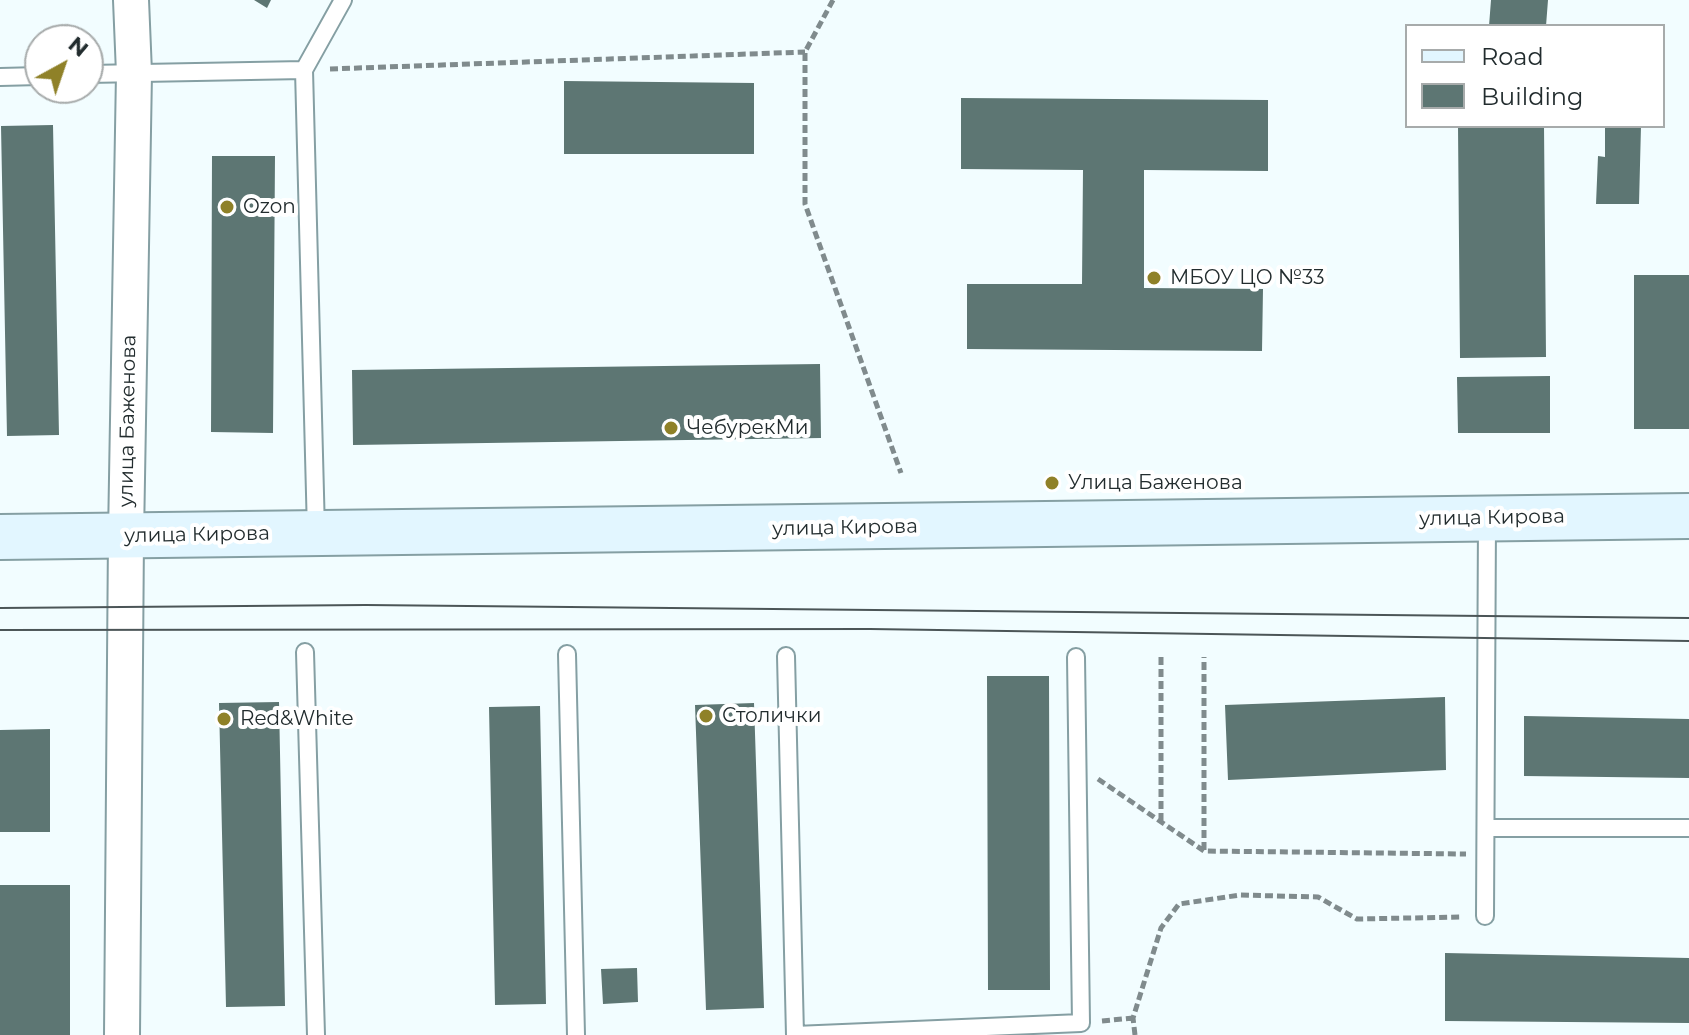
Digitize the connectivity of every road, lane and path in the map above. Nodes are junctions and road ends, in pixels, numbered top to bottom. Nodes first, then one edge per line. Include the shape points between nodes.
1 (131, 0) edge
2 (343, 0) edge
3 (833, 0) edge
4 (805, 52) junction
5 (304, 70) junction
6 (134, 73) junction
7 (104, 74) edge
8 (24, 76) edge
9 (0, 77) edge
10 (901, 473) dead end
11 (1689, 516) edge
12 (1487, 518) junction
13 (316, 533) junction
14 (126, 536) junction
15 (0, 537) edge
16 (305, 652) dead end
17 (567, 654) dead end
18 (786, 656) dead end
19 (1076, 657) dead end
20 (1161, 657) dead end
21 (1204, 657) dead end
22 (1077, 765) junction
23 (1161, 822) junction
24 (1487, 828) junction
25 (1689, 828) edge
26 (1204, 851) junction
27 (1487, 854) junction
28 (1485, 916) joint
29 (1133, 1018) junction
30 (1081, 1023) junction
31 (122, 1035) edge
32 (316, 1035) edge
33 (576, 1035) edge
34 (795, 1035) edge
35 (1135, 1035) edge

1 - 6 street, улица Баженова
2 - 5 lane
3 - 4 path
4 - 5 path
4 - 10 path via 805,204
5 - 6 lane
5 - 13 lane
6 - 7 lane
6 - 14 street, улица Баженова
8 - 9 lane
11 - 12 street, улица Кирова
12 - 13 street, улица Кирова
12 - 24 lane
13 - 14 street, улица Кирова
14 - 15 street, улица Кирова
14 - 31 street, улица Баженова
16 - 32 lane
17 - 33 lane
18 - 34 lane
19 - 22 lane
20 - 23 path
21 - 26 path
22 - 23 path
22 - 30 lane
23 - 26 path
24 - 25 lane
24 - 27 lane
26 - 27 path
27 - 28 lane
28 - 29 path via 1357,919 1318,897 1240,895 1179,904 1161,928
29 - 30 path
29 - 35 path
30 - 34 lane

